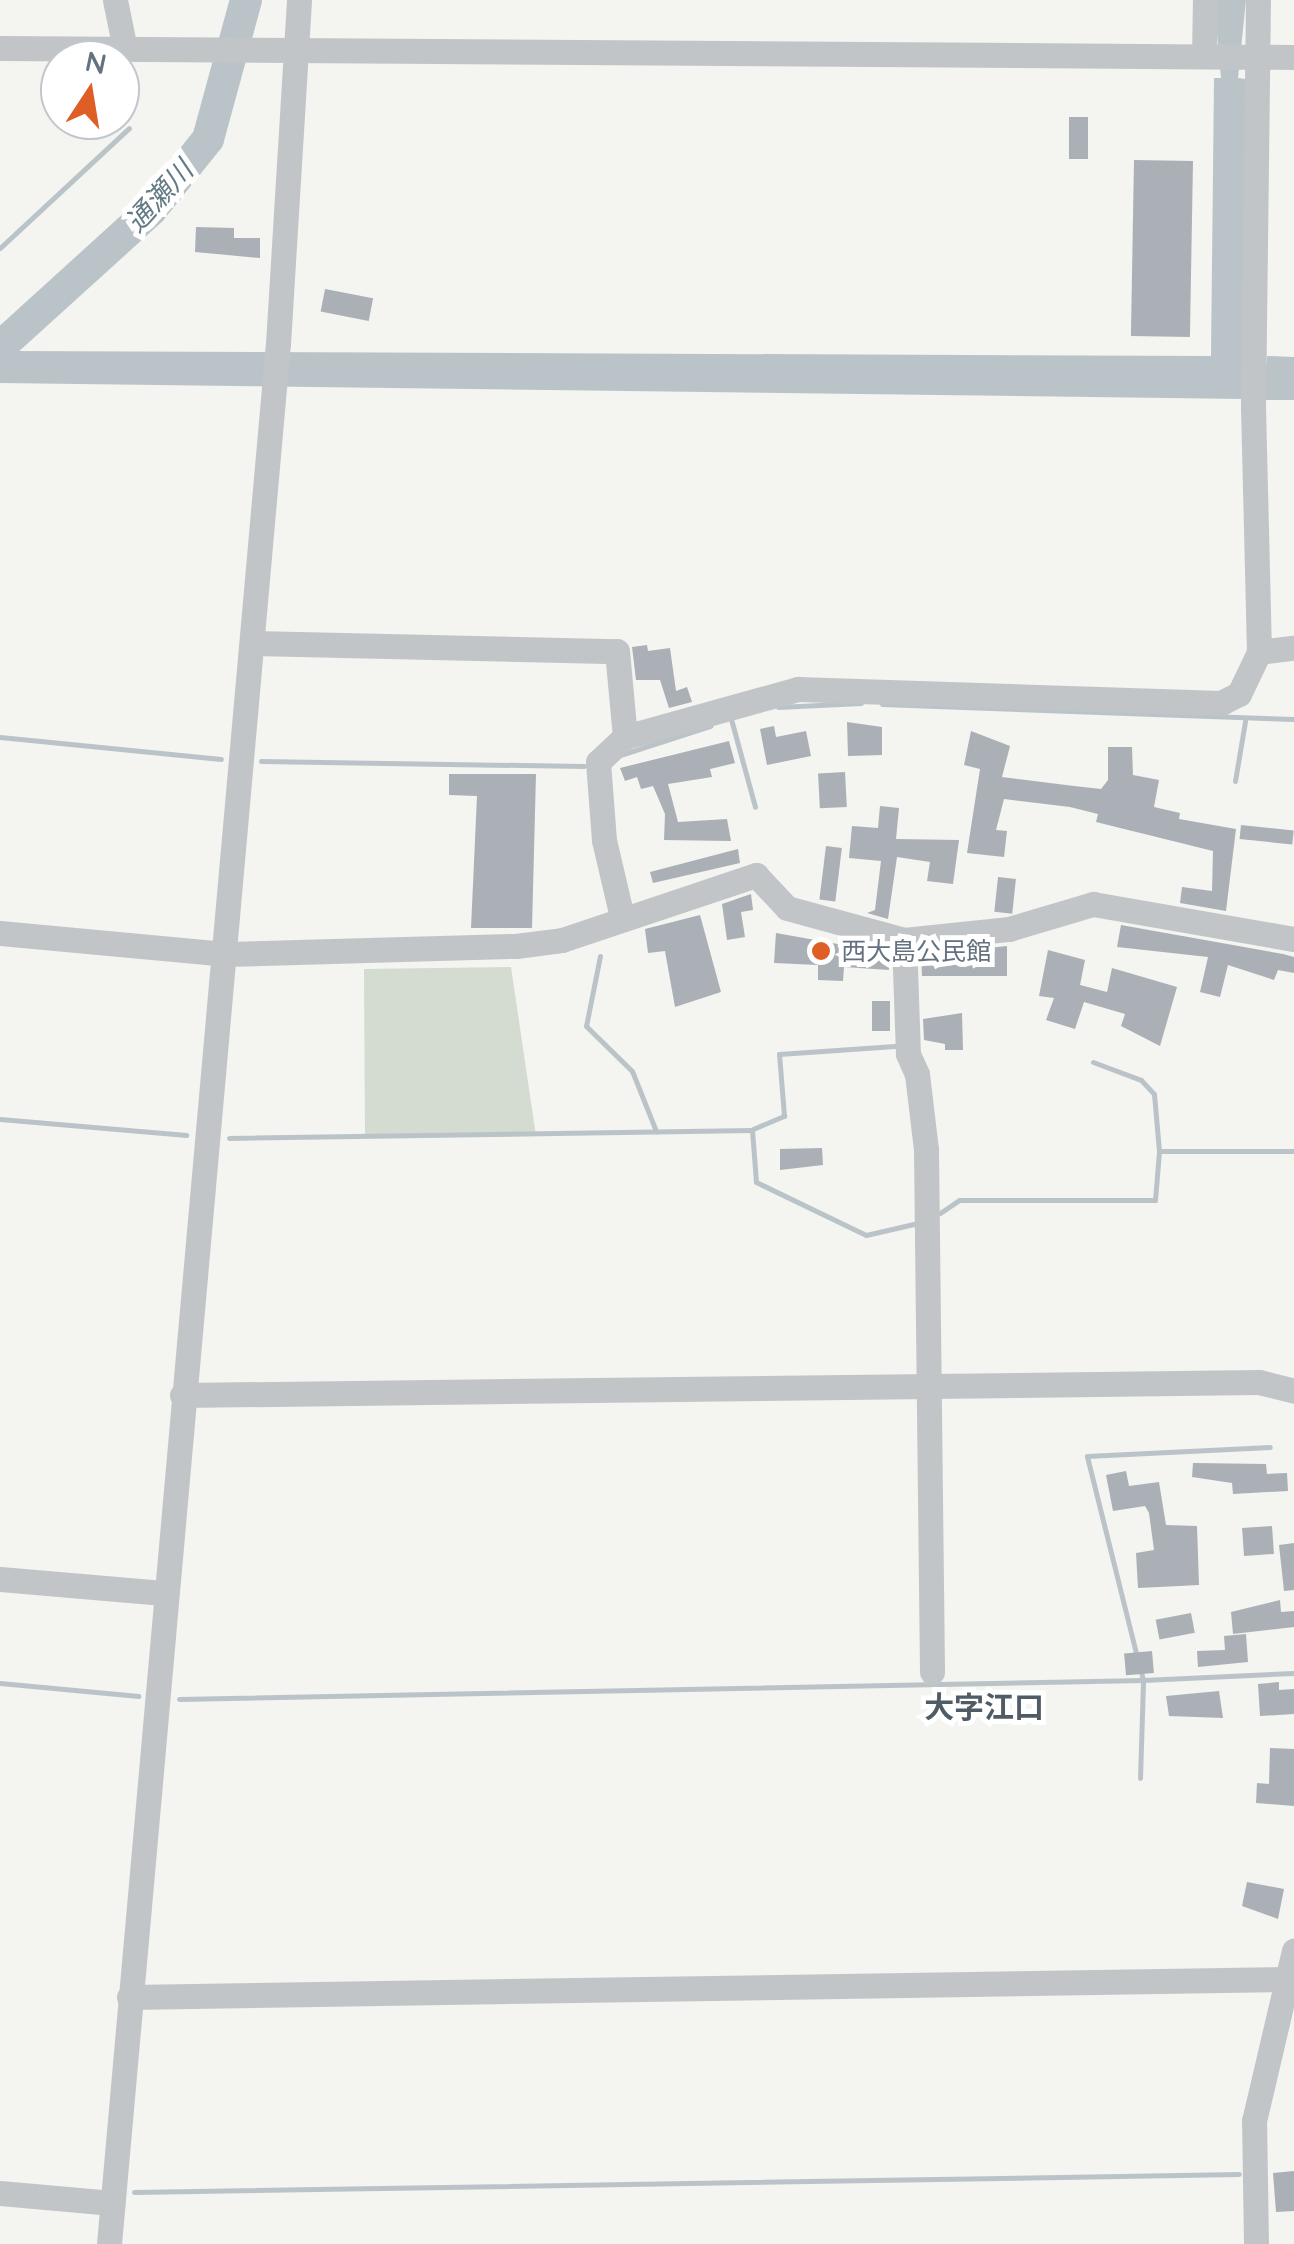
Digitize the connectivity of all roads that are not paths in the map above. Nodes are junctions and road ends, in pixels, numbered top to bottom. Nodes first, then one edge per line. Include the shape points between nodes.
1 (115, 0) edge
2 (299, 0) edge
3 (1205, 0) edge
4 (1258, 0) edge
5 (123, 40) edge
6 (0, 48) edge
7 (40, 48) edge
8 (299, 48) junction
9 (140, 49) edge
10 (1206, 56) junction
11 (1254, 57) junction
12 (1294, 57) edge
13 (252, 643) junction
14 (1294, 648) edge
15 (1259, 652) junction
16 (625, 738) junction
17 (622, 917) junction
18 (0, 934) edge
19 (1294, 938) edge
20 (904, 940) junction
21 (225, 954) junction
22 (927, 1386) junction
23 (1294, 1391) edge
24 (182, 1395) junction
25 (0, 1579) edge
26 (163, 1594) junction
27 (932, 1672) dead end
28 (1294, 1951) edge
29 (1290, 1979) edge
30 (129, 1997) junction
31 (0, 2192) edge
32 (113, 2203) junction
33 (109, 2244) edge
34 (1256, 2244) edge

1 - 5 street
2 - 8 street
3 - 10 street
4 - 11 street
6 - 7 street
8 - 9 street
8 - 10 street
8 - 13 street
10 - 11 street
11 - 12 street
11 - 15 street
13 - 16 street via 617,650
13 - 21 street
14 - 15 street
15 - 16 street via 1239,694 1222,703 798,689
16 - 17 street via 598,762 604,840
17 - 20 street via 756,875 786,908
17 - 21 street via 562,940 516,946
18 - 21 street
19 - 20 street via 1093,904 966,937
20 - 22 street via 908,1054 917,1074 926,1150
21 - 24 street
22 - 23 street via 1258,1382
22 - 24 street
22 - 27 street
24 - 26 street
25 - 26 street
26 - 30 street
28 - 29 street
29 - 30 street
29 - 34 street via 1254,2122
30 - 32 street
31 - 32 street
32 - 33 street

